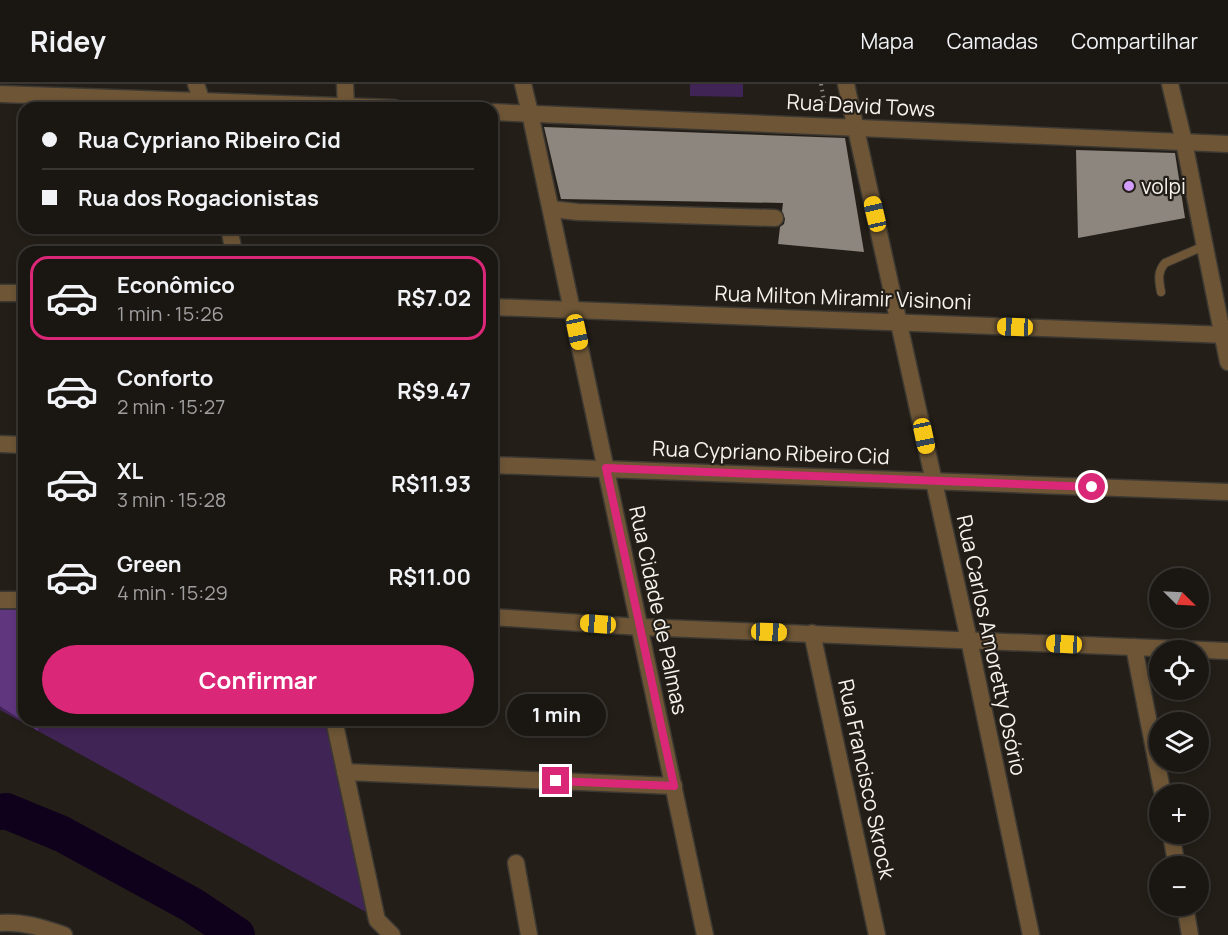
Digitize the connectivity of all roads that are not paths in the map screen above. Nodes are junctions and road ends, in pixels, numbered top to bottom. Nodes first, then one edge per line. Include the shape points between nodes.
1 (196, 84) edge
2 (345, 84) edge
3 (522, 84) edge
4 (846, 84) edge
5 (1170, 84) edge
6 (0, 94) edge
7 (148, 102) edge
8 (202, 102) edge
9 (346, 102) edge
10 (498, 112) edge
11 (530, 113) junction
12 (856, 128) junction
13 (1184, 142) junction
14 (1228, 144) edge
15 (551, 209) junction
16 (775, 218) dead end
17 (1204, 246) junction
18 (0, 292) edge
19 (1161, 292) dead end
20 (18, 293) edge
21 (498, 307) edge
22 (572, 309) junction
23 (900, 322) junction
24 (1225, 335) edge
25 (1228, 362) edge
26 (0, 444) edge
27 (18, 445) edge
28 (498, 465) edge
29 (606, 468) junction
30 (934, 481) junction
31 (1228, 492) edge
32 (0, 600) edge
33 (18, 600) edge
34 (498, 618) edge
35 (640, 627) junction
36 (812, 633) junction
37 (969, 640) junction
38 (1134, 647) junction
39 (1228, 651) edge
40 (335, 726) edge
41 (345, 772) junction
42 (1161, 784) edge
43 (674, 786) junction
44 (516, 863) dead end
45 (1187, 916) edge
46 (0, 922) edge
47 (64, 935) edge
48 (392, 935) edge
49 (529, 935) edge
50 (705, 935) edge
51 (877, 935) edge
52 (1031, 935) edge
53 (1190, 935) edge

1 - 8 street
2 - 9 street
3 - 11 street, Rua Cidade de Palmas
4 - 12 street, Rua Carlos Amoretty Osório
5 - 13 street
6 - 7 street
10 - 11 street, Rua David Tows
11 - 12 street, Rua David Tows
11 - 15 street, Rua Cidade de Palmas
12 - 13 street, Rua David Tows
12 - 23 street, Rua Carlos Amoretty Osório
13 - 14 street, Rua David Tows
13 - 17 street
15 - 16 street
15 - 22 street, Rua Cidade de Palmas
17 - 19 lane via 1160,268
17 - 24 street
18 - 20 street
21 - 22 street, Rua Milton Miramir Visinoni
22 - 23 street, Rua Milton Miramir Visinoni
22 - 29 street, Rua Cidade de Palmas
23 - 24 street, Rua Milton Miramir Visinoni
23 - 30 street, Rua Carlos Amoretty Osório
24 - 25 street
26 - 27 street
28 - 29 street, Rua Cypriano Ribeiro Cid
29 - 30 street, Rua Cypriano Ribeiro Cid
29 - 35 street, Rua Cidade de Palmas
30 - 31 street, Rua Cypriano Ribeiro Cid
30 - 37 street, Rua Carlos Amoretty Osório
32 - 33 street
34 - 35 street
35 - 36 street
35 - 43 street, Rua Cidade de Palmas
36 - 37 street
36 - 51 street, Rua Francisco Skrock
37 - 38 street
37 - 52 street, Rua Carlos Amoretty Osório
38 - 39 street
38 - 42 street
40 - 41 street
41 - 43 street
41 - 48 street via 377,920
43 - 50 street, Rua Cidade de Palmas
44 - 49 street
45 - 53 street
46 - 47 street via 39,926

